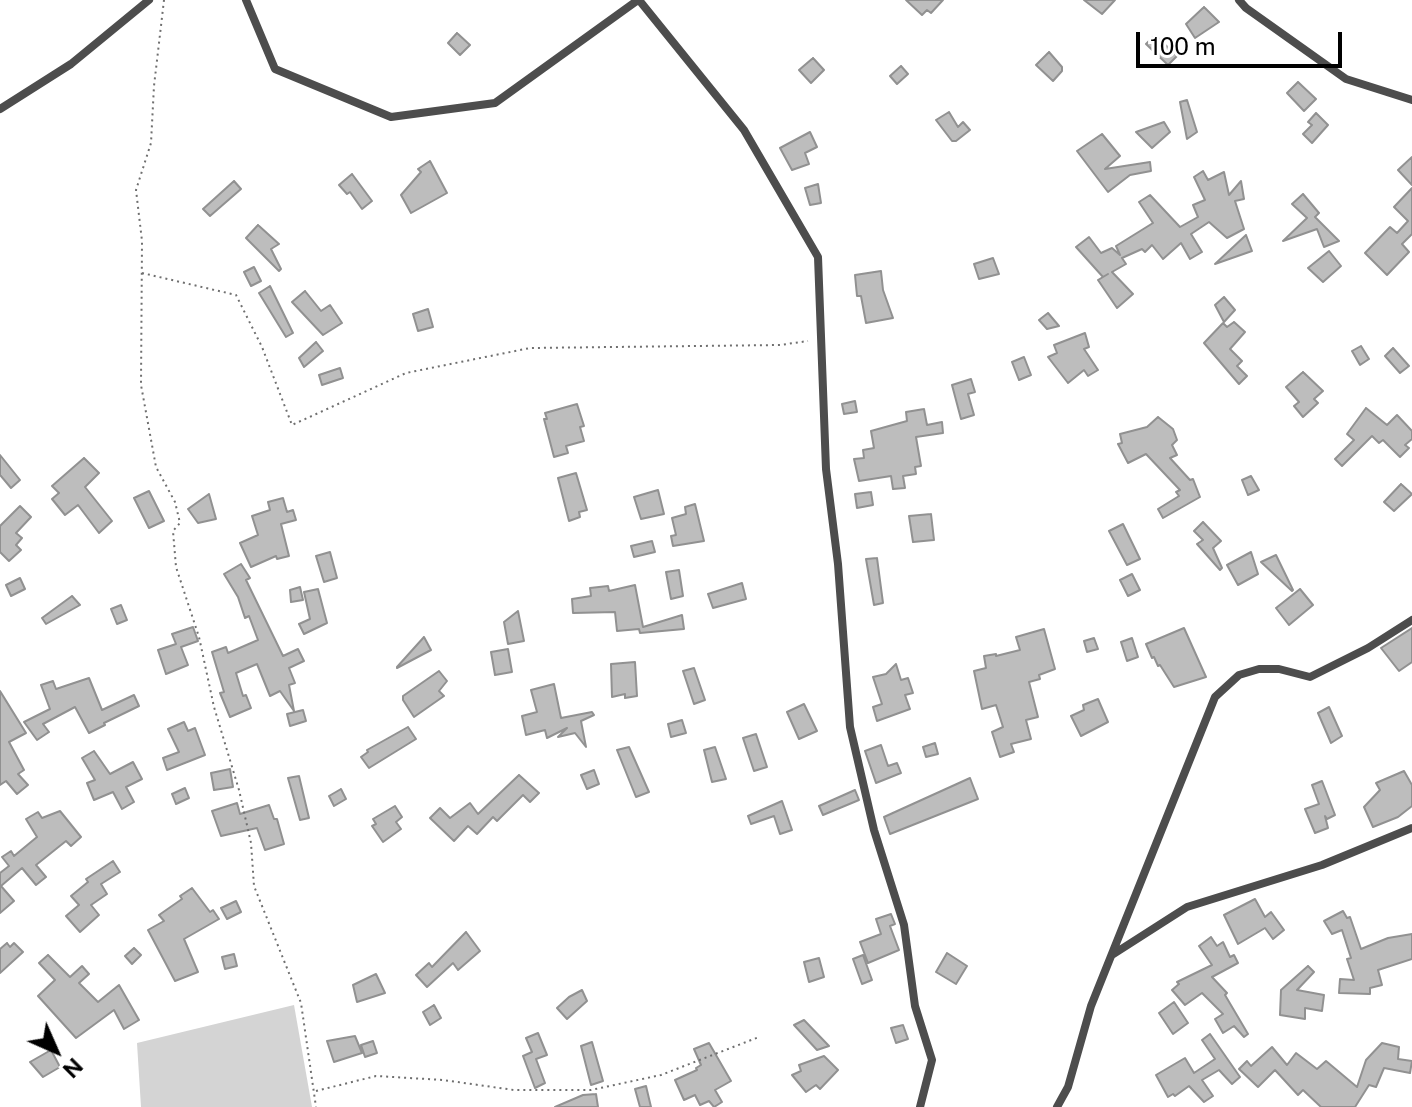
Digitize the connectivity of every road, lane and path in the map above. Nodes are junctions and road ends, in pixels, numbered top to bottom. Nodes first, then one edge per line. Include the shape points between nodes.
1 (149, 0) edge
2 (164, 0) edge
3 (246, 0) edge
4 (638, 0) edge
5 (1239, 0) edge
6 (1412, 100) edge
7 (0, 109) edge
8 (142, 273) junction
9 (822, 339) junction
10 (1412, 620) edge
11 (1412, 828) edge
12 (1111, 955) junction
13 (759, 1037) dead end
14 (314, 1091) junction
15 (316, 1107) edge
16 (920, 1107) edge
17 (1057, 1107) edge

1 - 7 street via 71,64
2 - 8 path via 151,143 136,190
3 - 4 street via 275,69 391,117 495,103
4 - 9 street via 744,130 818,257
5 - 6 street via 1346,79
8 - 9 path via 236,295 292,425 406,373 530,348 780,345
8 - 14 path via 141,385 156,467 180,523 173,531 176,567 239,790 254,886 301,1003
9 - 16 street via 826,469 850,727 904,925 915,1006 932,1060
10 - 12 street via 1310,677 1259,669 1239,675 1215,697
11 - 12 street via 1322,865 1187,907
12 - 17 street
13 - 14 path via 661,1075 591,1090 514,1090 376,1076
14 - 15 path

